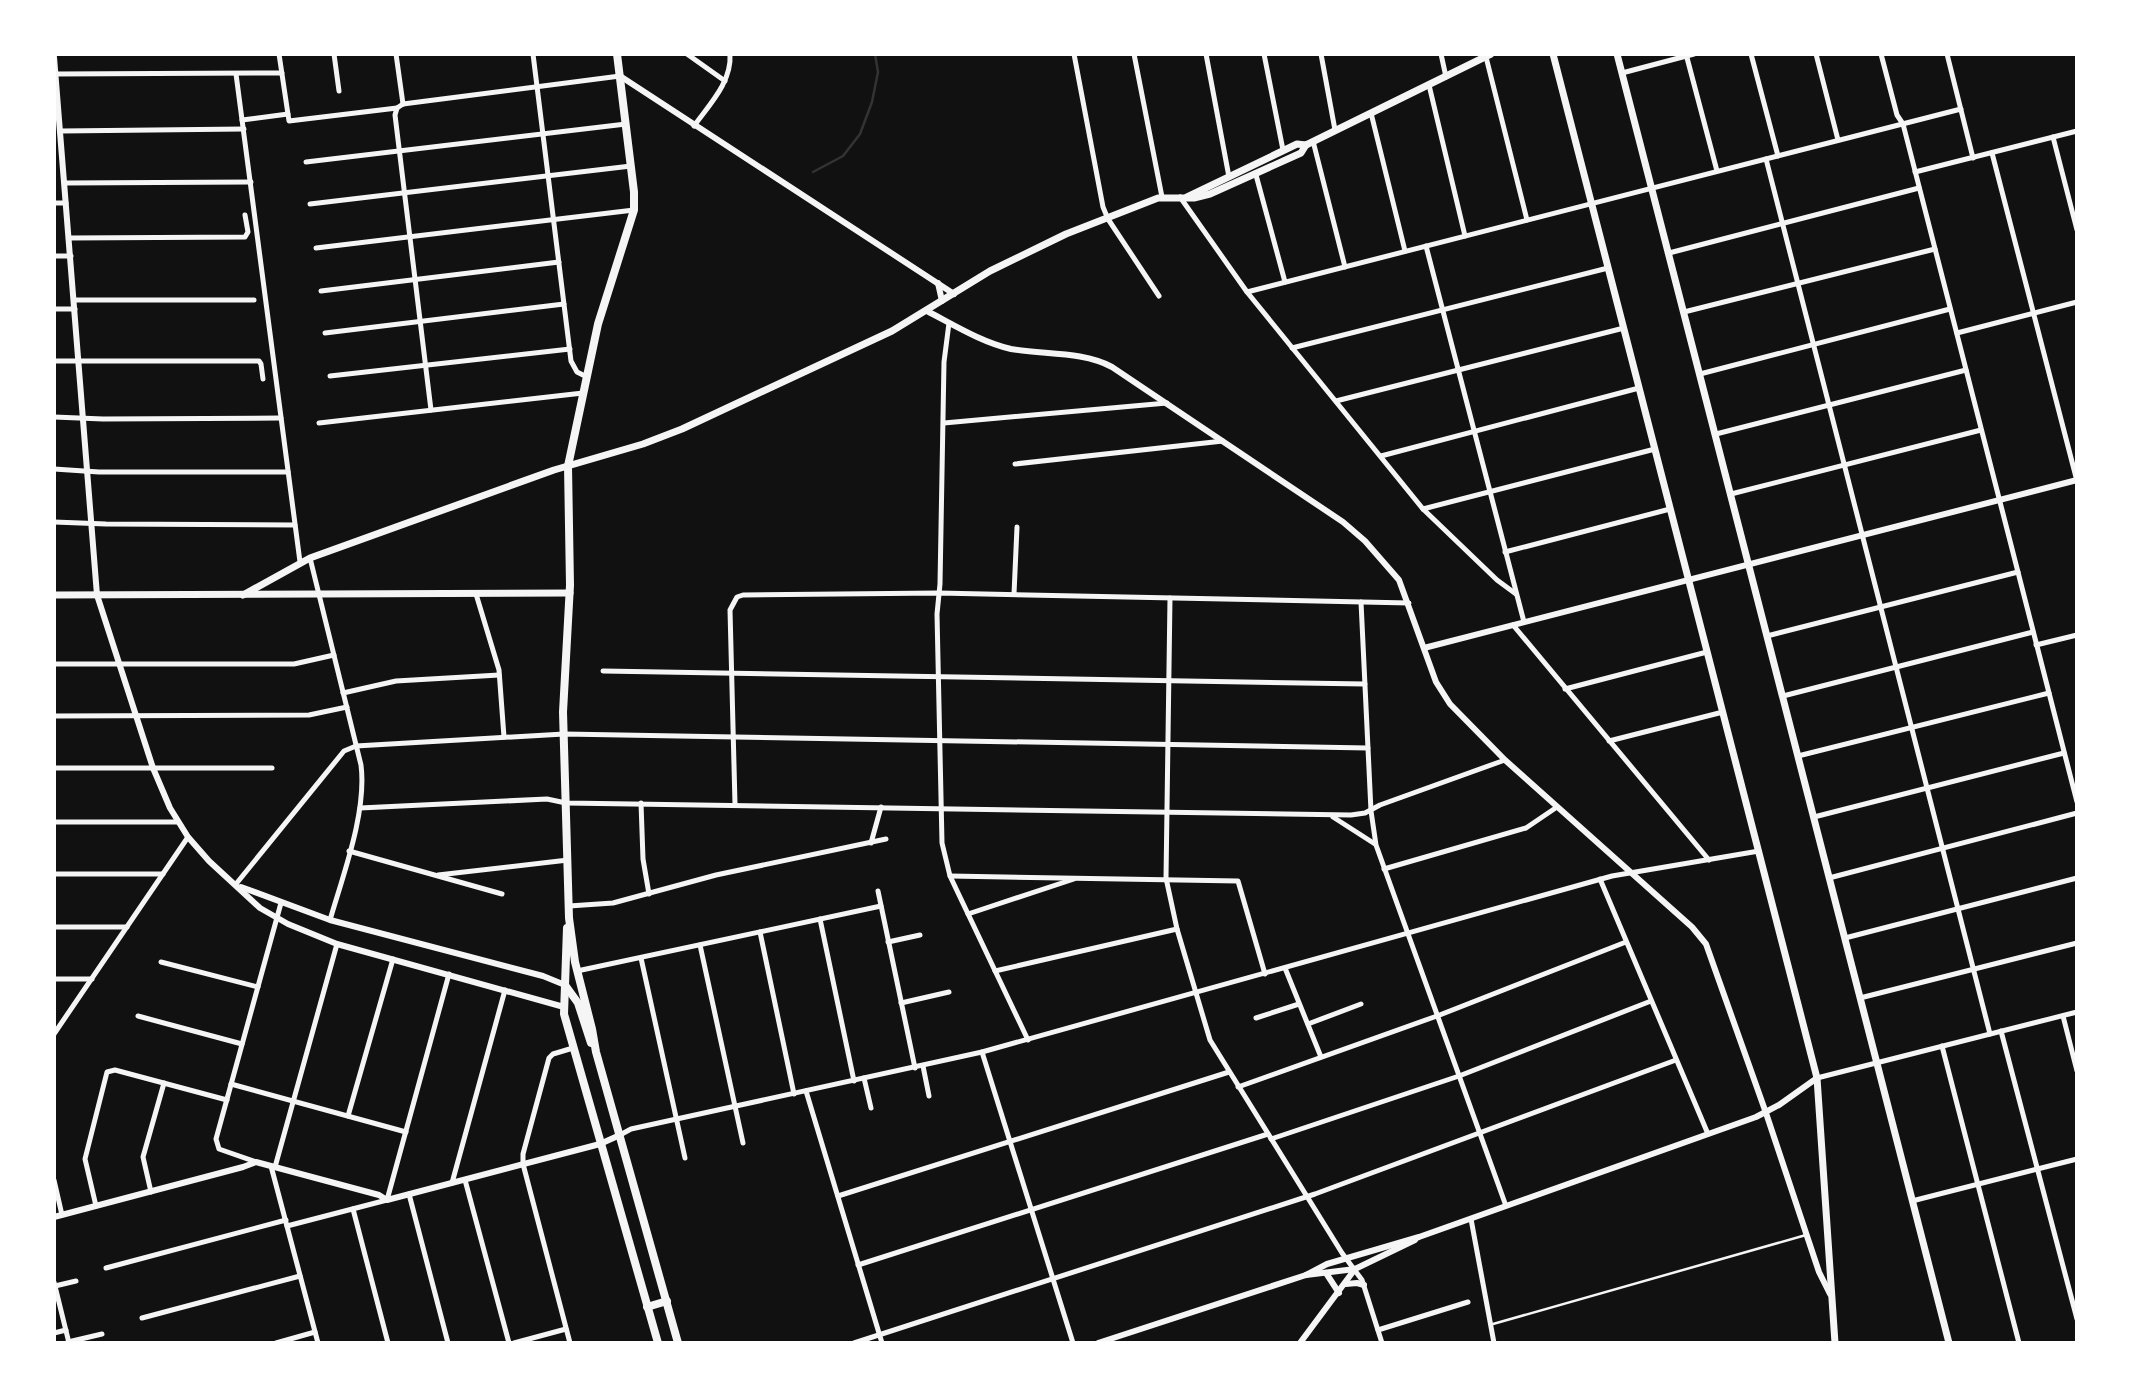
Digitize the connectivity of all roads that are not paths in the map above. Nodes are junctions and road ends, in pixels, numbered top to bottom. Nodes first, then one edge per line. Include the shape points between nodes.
1 (279, 54) edge
2 (334, 54) edge
3 (396, 54) edge
4 (533, 54) edge
5 (617, 54) edge
6 (687, 54) edge
7 (730, 54) edge
8 (1074, 54) edge
9 (1134, 54) edge
10 (1206, 54) edge
11 (1264, 54) edge
12 (1441, 54) edge
13 (1553, 54) edge
14 (1617, 54) edge
15 (1751, 54) edge
16 (1816, 54) edge
17 (1881, 54) edge
18 (1947, 54) edge
19 (1322, 55) edge
20 (1689, 55) edge
21 (1489, 56) edge
22 (54, 57) edge
23 (282, 73) junction
24 (1622, 73) junction
25 (56, 74) edge
26 (236, 74) junction
27 (620, 76) junction
28 (1446, 76) junction
29 (725, 81) junction
30 (1429, 85) junction
31 (537, 87) junction
32 (339, 91) dead end
33 (56, 100) edge
34 (400, 106) junction
35 (1961, 109) junction
36 (1371, 113) junction
37 (288, 114) junction
38 (243, 120) junction
39 (626, 124) junction
40 (1903, 124) junction
41 (694, 126) junction
42 (244, 129) junction
43 (1335, 130) junction
44 (61, 131) junction
45 (2077, 131) edge
46 (543, 134) junction
47 (2053, 137) junction
48 (1838, 140) junction
49 (1309, 143) junction
50 (1283, 150) junction
51 (58, 151) edge
52 (400, 151) junction
53 (1992, 153) junction
54 (1778, 156) junction
55 (1973, 158) junction
56 (1766, 159) junction
57 (306, 162) dead end
58 (631, 166) junction
59 (1717, 171) junction
60 (1915, 173) junction
61 (1256, 174) junction
62 (548, 176) junction
63 (1229, 177) junction
64 (251, 182) junction
65 (65, 183) junction
66 (1652, 188) junction
67 (1919, 188) junction
68 (405, 193) junction
69 (1162, 197) junction
70 (1184, 197) junction
71 (54, 203) edge
72 (66, 203) junction
73 (310, 204) dead end
74 (1592, 204) junction
75 (634, 210) junction
76 (246, 215) dead end
77 (554, 219) junction
78 (1108, 219) junction
79 (1527, 220) junction
80 (1783, 223) junction
81 (2077, 230) edge
82 (410, 236) junction
83 (1465, 236) junction
84 (69, 238) junction
85 (1426, 246) junction
86 (316, 248) dead end
87 (1935, 248) junction
88 (1405, 251) junction
89 (1669, 253) junction
90 (54, 256) edge
91 (71, 256) junction
92 (559, 262) junction
93 (1345, 267) junction
94 (1608, 268) junction
95 (415, 279) junction
96 (1284, 282) junction
97 (938, 283) junction
98 (1798, 283) junction
99 (321, 290) dead end
100 (1247, 292) junction
101 (954, 294) junction
102 (1158, 296) dead end
103 (74, 300) junction
104 (254, 300) dead end
105 (942, 301) junction
106 (2077, 302) edge
107 (564, 304) junction
108 (54, 309) edge
109 (75, 309) junction
110 (1950, 309) junction
111 (927, 310) junction
112 (1443, 310) junction
113 (1684, 312) junction
114 (2034, 313) junction
115 (420, 321) junction
116 (949, 323) junction
117 (1624, 328) junction
118 (325, 332) dead end
119 (1956, 333) junction
120 (1814, 345) junction
121 (1292, 348) junction
122 (570, 349) junction
123 (54, 361) edge
124 (79, 361) junction
125 (426, 365) junction
126 (1458, 370) junction
127 (1966, 370) junction
128 (1700, 374) junction
129 (330, 376) dead end
130 (587, 377) junction
131 (263, 379) dead end
132 (1639, 388) junction
133 (583, 393) junction
134 (1336, 401) junction
135 (1168, 403) junction
136 (1829, 405) junction
137 (431, 410) junction
138 (54, 417) edge
139 (83, 418) junction
140 (281, 418) junction
141 (319, 423) dead end
142 (944, 423) junction
143 (1981, 430) junction
144 (1474, 432) junction
145 (1716, 434) junction
146 (1223, 441) junction
147 (1655, 449) junction
148 (1381, 456) junction
149 (1015, 464) dead end
150 (1844, 465) junction
151 (568, 466) junction
152 (54, 470) edge
153 (88, 471) junction
154 (288, 472) junction
155 (2077, 480) edge
156 (1490, 492) junction
157 (1731, 494) junction
158 (1999, 500) junction
159 (1423, 509) junction
160 (1670, 509) junction
161 (54, 522) edge
162 (91, 523) junction
163 (295, 525) junction
164 (1017, 527) dead end
165 (1863, 535) junction
166 (1505, 552) junction
167 (310, 558) junction
168 (300, 562) junction
169 (1749, 565) junction
170 (2018, 572) junction
171 (1689, 580) junction
172 (569, 593) junction
173 (939, 593) junction
174 (476, 594) junction
175 (1014, 594) junction
176 (1516, 594) junction
177 (54, 595) edge
178 (97, 595) junction
179 (243, 595) junction
180 (319, 595) junction
181 (1170, 598) junction
182 (1362, 602) junction
183 (1409, 603) junction
184 (1880, 607) junction
185 (1524, 622) junction
186 (1513, 625) junction
187 (2033, 632) junction
188 (2077, 635) edge
189 (1767, 636) junction
190 (2036, 645) junction
191 (1424, 648) junction
192 (1707, 652) junction
193 (334, 655) junction
194 (54, 664) edge
195 (120, 664) junction
196 (1896, 667) junction
197 (603, 671) dead end
198 (732, 673) junction
199 (499, 675) junction
200 (938, 677) junction
201 (1169, 680) junction
202 (1365, 684) junction
203 (1565, 689) junction
204 (343, 693) junction
205 (2049, 693) junction
206 (1783, 696) junction
207 (347, 707) junction
208 (1723, 712) junction
209 (54, 716) edge
210 (136, 716) junction
211 (1911, 727) junction
212 (564, 734) junction
213 (504, 737) junction
214 (733, 737) junction
215 (940, 740) junction
216 (1608, 741) junction
217 (1168, 744) junction
218 (356, 746) junction
219 (1368, 748) junction
220 (2064, 753) junction
221 (1798, 756) junction
222 (1505, 760) junction
223 (54, 768) edge
224 (153, 768) junction
225 (272, 768) dead end
226 (2074, 779) edge
227 (1927, 788) junction
228 (2077, 802) edge
229 (566, 803) junction
230 (641, 803) junction
231 (735, 804) junction
232 (881, 807) junction
233 (1557, 807) junction
234 (360, 808) junction
235 (941, 808) junction
236 (1371, 811) junction
237 (1167, 812) junction
238 (2077, 813) edge
239 (1331, 815) junction
240 (1814, 817) junction
241 (54, 822) edge
242 (177, 822) junction
243 (188, 837) junction
244 (887, 839) dead end
245 (871, 842) junction
246 (1376, 845) junction
247 (1942, 848) junction
248 (349, 851) junction
249 (1759, 852) junction
250 (568, 860) junction
251 (1709, 860) junction
252 (1384, 869) junction
253 (1630, 872) junction
254 (54, 874) edge
255 (163, 874) junction
256 (435, 876) junction
257 (950, 876) junction
258 (1081, 877) junction
259 (1166, 878) junction
260 (1829, 878) junction
261 (2077, 878) edge
262 (1600, 879) junction
263 (236, 884) junction
264 (878, 891) dead end
265 (502, 894) dead end
266 (649, 894) junction
267 (281, 903) junction
268 (569, 906) junction
269 (881, 906) junction
270 (1958, 909) junction
271 (968, 914) junction
272 (277, 918) junction
273 (569, 918) junction
274 (820, 919) junction
275 (330, 920) junction
276 (54, 927) edge
277 (127, 927) junction
278 (1177, 929) junction
279 (760, 932) junction
280 (1408, 933) junction
281 (920, 935) dead end
282 (1845, 938) junction
283 (888, 942) junction
284 (1626, 942) junction
285 (2077, 943) edge
286 (337, 944) junction
287 (700, 945) junction
288 (641, 958) junction
289 (393, 959) junction
290 (161, 962) dead end
291 (1285, 968) junction
292 (1973, 969) junction
293 (577, 971) junction
294 (995, 971) junction
295 (449, 974) junction
296 (1265, 974) junction
297 (54, 979) edge
298 (92, 979) junction
299 (565, 985) junction
300 (258, 987) junction
301 (505, 990) junction
302 (949, 992) dead end
303 (1195, 993) junction
304 (1860, 998) junction
305 (1651, 1001) junction
306 (901, 1003) junction
307 (1300, 1004) junction
308 (1362, 1004) dead end
309 (564, 1007) junction
310 (2077, 1012) edge
311 (138, 1016) dead end
312 (1437, 1016) junction
313 (2063, 1016) junction
314 (1256, 1018) dead end
315 (1308, 1024) junction
316 (2001, 1031) junction
317 (54, 1034) edge
318 (1990, 1034) junction
319 (1028, 1040) junction
320 (242, 1044) junction
321 (1942, 1046) junction
322 (573, 1048) junction
323 (596, 1052) junction
324 (982, 1052) junction
325 (1321, 1057) junction
326 (1676, 1060) junction
327 (1877, 1063) junction
328 (923, 1066) junction
329 (915, 1068) junction
330 (2077, 1071) edge
331 (1229, 1072) junction
332 (1459, 1076) junction
333 (864, 1078) junction
334 (1817, 1079) junction
335 (854, 1081) junction
336 (164, 1083) junction
337 (231, 1084) junction
338 (1238, 1087) junction
339 (806, 1091) junction
340 (794, 1094) junction
341 (929, 1096) dead end
342 (227, 1100) junction
343 (293, 1101) junction
344 (735, 1106) junction
345 (871, 1108) dead end
346 (1766, 1113) junction
347 (348, 1116) junction
348 (677, 1119) junction
349 (406, 1132) junction
350 (1708, 1134) junction
351 (620, 1135) junction
352 (1480, 1135) junction
353 (1270, 1136) junction
354 (1010, 1142) junction
355 (743, 1143) dead end
356 (600, 1144) junction
357 (685, 1158) dead end
358 (2077, 1159) edge
359 (256, 1162) junction
360 (523, 1164) junction
361 (273, 1166) junction
362 (2037, 1169) junction
363 (54, 1180) edge
364 (465, 1180) junction
365 (452, 1183) junction
366 (1977, 1185) junction
367 (151, 1192) junction
368 (409, 1194) junction
369 (838, 1196) junction
370 (1306, 1197) junction
371 (387, 1200) junction
372 (1912, 1201) junction
373 (96, 1206) junction
374 (1506, 1206) junction
375 (353, 1209) junction
376 (1031, 1210) junction
377 (62, 1215) junction
378 (54, 1217) edge
379 (1471, 1219) junction
380 (286, 1223) junction
381 (1806, 1235) junction
382 (1419, 1237) junction
383 (1347, 1260) junction
384 (858, 1265) junction
385 (106, 1268) dead end
386 (1355, 1269) junction
387 (1326, 1273) junction
388 (1306, 1275) junction
389 (300, 1276) junction
390 (1053, 1279) junction
391 (76, 1281) dead end
392 (55, 1284) edge
393 (1346, 1284) junction
394 (1364, 1285) junction
395 (1339, 1293) junction
396 (1832, 1298) junction
397 (667, 1301) junction
398 (1468, 1303) dead end
399 (647, 1307) junction
400 (142, 1318) dead end
401 (2077, 1320) edge
402 (1491, 1324) junction
403 (566, 1329) junction
404 (66, 1330) junction
405 (1378, 1330) junction
406 (315, 1332) junction
407 (54, 1333) edge
408 (102, 1334) dead end
409 (879, 1335) junction
410 (69, 1342) edge
411 (276, 1343) edge
412 (318, 1343) edge
413 (388, 1343) edge
414 (448, 1343) edge
415 (512, 1343) edge
416 (570, 1343) edge
417 (658, 1343) edge
418 (678, 1343) edge
419 (854, 1343) edge
420 (882, 1343) edge
421 (1073, 1343) edge
422 (1098, 1343) edge
423 (1300, 1343) edge
424 (1382, 1343) edge
425 (1494, 1343) edge
426 (1835, 1343) edge
427 (1949, 1343) edge
428 (2019, 1343) edge

1 - 23 street
2 - 32 street
3 - 34 street
4 - 31 street
5 - 27 main road
6 - 29 street
7 - 29 street
8 - 78 street
9 - 69 street
10 - 63 street
11 - 50 street
12 - 28 street
13 - 74 main road
14 - 24 main road
15 - 54 street
16 - 48 street
17 - 40 street
18 - 35 street
19 - 43 street
20 - 24 street
20 - 59 street
21 - 28 main road
21 - 79 street
22 - 25 street
23 - 26 street
23 - 37 street
24 - 66 main road
25 - 26 street
25 - 33 street
26 - 38 street
27 - 31 street
27 - 39 main road
27 - 41 street
28 - 30 main road
29 - 41 street
30 - 36 main road
30 - 83 street
31 - 34 street
31 - 46 street
33 - 44 street
34 - 37 street via 289,121
34 - 52 street via 396,115
35 - 40 street
35 - 55 street
36 - 43 main road
36 - 88 street
37 - 38 street
38 - 42 street
39 - 46 street
39 - 58 main road
40 - 48 street
40 - 60 street
41 - 97 street
42 - 44 street
42 - 64 street
43 - 49 main road
44 - 51 street
45 - 47 street
46 - 52 street
46 - 62 street
47 - 53 street
47 - 81 street
48 - 54 street
49 - 50 main road
49 - 61 main road via 1301,153
49 - 93 street
50 - 63 main road
51 - 65 street
52 - 57 street
52 - 68 street
53 - 55 street
53 - 114 street
54 - 56 street
55 - 60 street
56 - 59 street
56 - 80 street
58 - 62 street
58 - 75 main road
59 - 66 street
60 - 67 street
61 - 70 main road via 1210,194
61 - 96 street
62 - 68 street
62 - 77 street
63 - 70 main road
64 - 65 street
64 - 140 street
65 - 72 street
66 - 74 street
66 - 89 main road
67 - 80 street
67 - 87 street
68 - 73 street
68 - 82 street
69 - 70 main road
69 - 78 main road
70 - 100 street
71 - 72 street
72 - 84 street
74 - 79 street
74 - 94 main road
75 - 77 street
75 - 130 main road
76 - 84 street via 245,237
77 - 82 street
77 - 92 street
78 - 101 main road via 1046,243
78 - 102 street
79 - 83 street
80 - 89 street
80 - 98 street
82 - 86 street
82 - 95 street
83 - 85 street
84 - 91 street
85 - 88 street
85 - 112 street
87 - 98 street
87 - 110 street
88 - 93 street
89 - 113 main road
90 - 91 street
91 - 103 street
92 - 95 street
92 - 107 street
93 - 96 street
94 - 112 street
94 - 117 main road
95 - 99 street
95 - 115 street
96 - 100 street
97 - 101 street
97 - 105 street
98 - 113 street
98 - 120 street
100 - 121 street
101 - 105 main road
103 - 104 street
103 - 109 street
105 - 111 main road
106 - 114 street
107 - 115 street
107 - 122 street
108 - 109 street
109 - 124 street
110 - 119 street
110 - 120 street
111 - 116 street
111 - 151 main road via 892,331 682,429
112 - 121 street
112 - 126 street
113 - 128 main road
114 - 119 street
114 - 155 street
115 - 118 street
115 - 125 street
116 - 135 street via 1009,348 1106,363
116 - 142 street
117 - 126 street
117 - 132 main road
119 - 127 street
120 - 128 street
120 - 136 street
121 - 134 street
122 - 125 street
122 - 130 street via 574,368
123 - 124 street
124 - 131 street via 259,361
124 - 139 street
125 - 129 street
125 - 137 street
126 - 134 street
126 - 144 street
127 - 136 street
127 - 143 street
128 - 145 main road
130 - 133 main road
132 - 144 street
132 - 147 main road
133 - 137 street
133 - 151 main road
134 - 148 street
135 - 142 street
135 - 146 street
136 - 145 street
136 - 150 street
137 - 141 street
138 - 139 street
139 - 140 street
139 - 153 street
140 - 154 street
142 - 173 street
143 - 150 street
143 - 158 street
144 - 148 street
144 - 156 street
145 - 157 main road
146 - 149 street
146 - 183 street via 1359,535 1399,580
147 - 156 street
147 - 160 main road
148 - 159 street
150 - 157 street
150 - 165 street
151 - 167 main road
151 - 172 main road
152 - 153 street
153 - 154 street
153 - 162 street
154 - 163 street
155 - 158 street
156 - 159 street
156 - 166 street
157 - 169 main road
158 - 165 street
158 - 170 street
159 - 176 street
160 - 166 street
160 - 171 main road
161 - 162 street
162 - 163 street
162 - 178 street
163 - 168 street
164 - 175 street
165 - 169 street
165 - 184 street
166 - 176 street
167 - 168 main road
167 - 180 street
168 - 179 main road
169 - 171 street
169 - 189 main road
170 - 184 street
170 - 187 street
171 - 185 street
171 - 192 main road
172 - 174 main road
172 - 212 main road
173 - 175 street
173 - 198 street via 737,597 730,610
173 - 200 street
174 - 180 main road
174 - 199 street
175 - 181 street
176 - 185 street
177 - 178 main road
178 - 179 main road
178 - 195 street
179 - 180 main road
180 - 193 street
181 - 182 street
181 - 201 street
182 - 183 street
182 - 202 street
183 - 191 street
184 - 189 street
184 - 196 street
185 - 186 street
186 - 191 street
186 - 203 street
187 - 190 street
187 - 196 street
188 - 190 street
189 - 206 main road
190 - 205 street
191 - 222 street via 1442,692
192 - 203 street
192 - 208 main road
193 - 195 street via 294,664
193 - 204 street
194 - 195 street
195 - 210 street
196 - 206 street
196 - 211 street
197 - 198 street
198 - 200 street
198 - 214 street
199 - 204 street via 405,680
199 - 213 street
200 - 201 street
200 - 215 street
201 - 202 street
201 - 217 street
202 - 219 street
203 - 216 street
204 - 207 street
205 - 211 street
205 - 220 street
206 - 221 main road
207 - 210 street via 309,715
207 - 218 street
208 - 216 street
208 - 249 main road
209 - 210 street
210 - 224 street
211 - 221 street
211 - 227 street
212 - 213 street
212 - 214 street
212 - 229 main road
213 - 218 street
214 - 215 street
214 - 231 street
215 - 217 street
215 - 235 street
216 - 251 street
217 - 219 street
217 - 237 street
218 - 234 street via 362,782
218 - 263 street via 345,751
219 - 236 street
220 - 226 street
220 - 227 street
221 - 240 main road
222 - 233 street
222 - 236 street
223 - 224 street
224 - 225 street
224 - 242 street
226 - 228 street
227 - 240 street
227 - 247 street
229 - 230 street
229 - 234 street via 547,799
229 - 250 main road
230 - 231 street
230 - 266 street via 642,859
231 - 232 street
232 - 235 street
232 - 245 street
233 - 252 street via 1520,830
233 - 253 street
234 - 248 street
235 - 237 street
235 - 257 street via 942,843
236 - 239 street
236 - 246 street
237 - 239 street
237 - 259 street
238 - 247 street
239 - 246 street
240 - 260 main road
241 - 242 street
242 - 243 street
243 - 255 street
243 - 263 street
244 - 245 street
245 - 266 street
246 - 252 street
247 - 260 street
247 - 270 street
248 - 256 street
248 - 275 street
249 - 251 street
249 - 334 main road
250 - 256 street
250 - 268 main road
251 - 253 street
252 - 280 street
253 - 262 street
253 - 346 street via 1706,944
254 - 255 street
255 - 277 street
256 - 265 street
257 - 258 street
257 - 271 street
258 - 259 street
258 - 271 street
259 - 278 street
259 - 296 street via 1238,881
260 - 282 main road
261 - 270 street
262 - 280 street
262 - 284 street
263 - 267 street
263 - 272 street
264 - 269 street
266 - 268 street via 613,903
267 - 272 street
267 - 275 street
268 - 273 main road
269 - 274 street
269 - 283 street
270 - 282 street
270 - 292 street
271 - 294 street
272 - 286 street
272 - 300 street
273 - 293 main road
273 - 299 main road
274 - 279 street
274 - 335 street
275 - 299 street
276 - 277 street
277 - 298 street
278 - 294 street
278 - 303 street
279 - 287 street
279 - 340 street
280 - 291 street
280 - 312 street
281 - 283 street
282 - 304 main road
283 - 306 street
284 - 305 street
284 - 312 street
285 - 292 street
286 - 289 street
286 - 343 street
287 - 288 street
287 - 344 street
288 - 293 street
288 - 348 street
289 - 295 street
289 - 347 street
290 - 300 street
291 - 296 street
291 - 307 street
292 - 304 street
292 - 318 street
293 - 323 main road
294 - 319 street
295 - 301 street
295 - 349 street
296 - 303 street
297 - 298 street
298 - 317 street
299 - 309 main road
299 - 323 main road via 578,1003
300 - 320 street
301 - 309 street
301 - 365 street
302 - 306 street
303 - 319 street
303 - 331 street via 1207,1034
304 - 327 main road
305 - 326 street
305 - 332 street
306 - 329 street
307 - 314 street
307 - 315 street
308 - 315 street
309 - 322 main road
310 - 313 street
311 - 320 street
312 - 325 street
312 - 332 street
313 - 316 street
313 - 330 street
315 - 325 street
316 - 318 street
316 - 362 street
318 - 321 street
319 - 324 street
320 - 337 street
321 - 327 street
321 - 366 street
322 - 356 main road
322 - 360 street via 549,1058
323 - 351 main road
324 - 328 street
324 - 354 street
325 - 338 street
326 - 350 street
326 - 352 street
327 - 334 street
327 - 372 main road
328 - 329 street
328 - 341 street
329 - 333 street
331 - 338 street
331 - 354 street
332 - 352 street
332 - 353 street
333 - 335 street
333 - 345 street
334 - 346 street
334 - 396 main road
335 - 339 street
336 - 342 street
336 - 367 street via 143,1157
336 - 373 street via 109,1070 106,1074 85,1154
337 - 342 street
337 - 343 street
338 - 353 street
339 - 340 street
339 - 369 street
340 - 344 street
342 - 359 street via 217,1146
343 - 347 street
343 - 361 street
344 - 348 street
344 - 355 street
346 - 350 street
346 - 381 street
347 - 349 street
348 - 351 street
348 - 357 street
349 - 371 street
350 - 374 street
351 - 356 street
351 - 397 main road
352 - 370 street
352 - 374 street
353 - 370 street
353 - 376 street
354 - 369 street
354 - 376 street
356 - 360 street
356 - 399 main road
358 - 362 street
359 - 361 street
359 - 367 street
360 - 364 street
360 - 403 street
361 - 371 street
361 - 380 street
362 - 366 street
362 - 401 street
363 - 377 street
364 - 365 street
364 - 415 street
365 - 368 street
366 - 372 street
366 - 428 street
367 - 373 street
368 - 371 street
368 - 414 street
369 - 384 street
370 - 383 street
370 - 390 street
371 - 375 street
372 - 427 main road
373 - 377 street
374 - 379 street
375 - 380 street
375 - 413 street
376 - 384 street
376 - 390 street
377 - 378 street
379 - 382 street
379 - 402 street
380 - 385 street
380 - 389 street
381 - 396 street
381 - 402 lane
382 - 383 street
382 - 386 street
383 - 386 street
383 - 388 street
384 - 409 street
386 - 387 street
386 - 393 street
386 - 394 street
387 - 388 street
387 - 395 street
388 - 422 street
389 - 400 street
389 - 406 street
390 - 409 street
390 - 421 street
391 - 392 street
392 - 404 street
393 - 394 street
393 - 395 street
394 - 405 street
395 - 423 street
396 - 426 main road
397 - 399 main road
397 - 418 main road
398 - 405 street
399 - 417 main road
402 - 425 street
403 - 415 street
403 - 416 street
404 - 407 street
404 - 410 street
405 - 424 street
406 - 411 street
406 - 412 street
408 - 410 street
409 - 419 street
409 - 420 street

